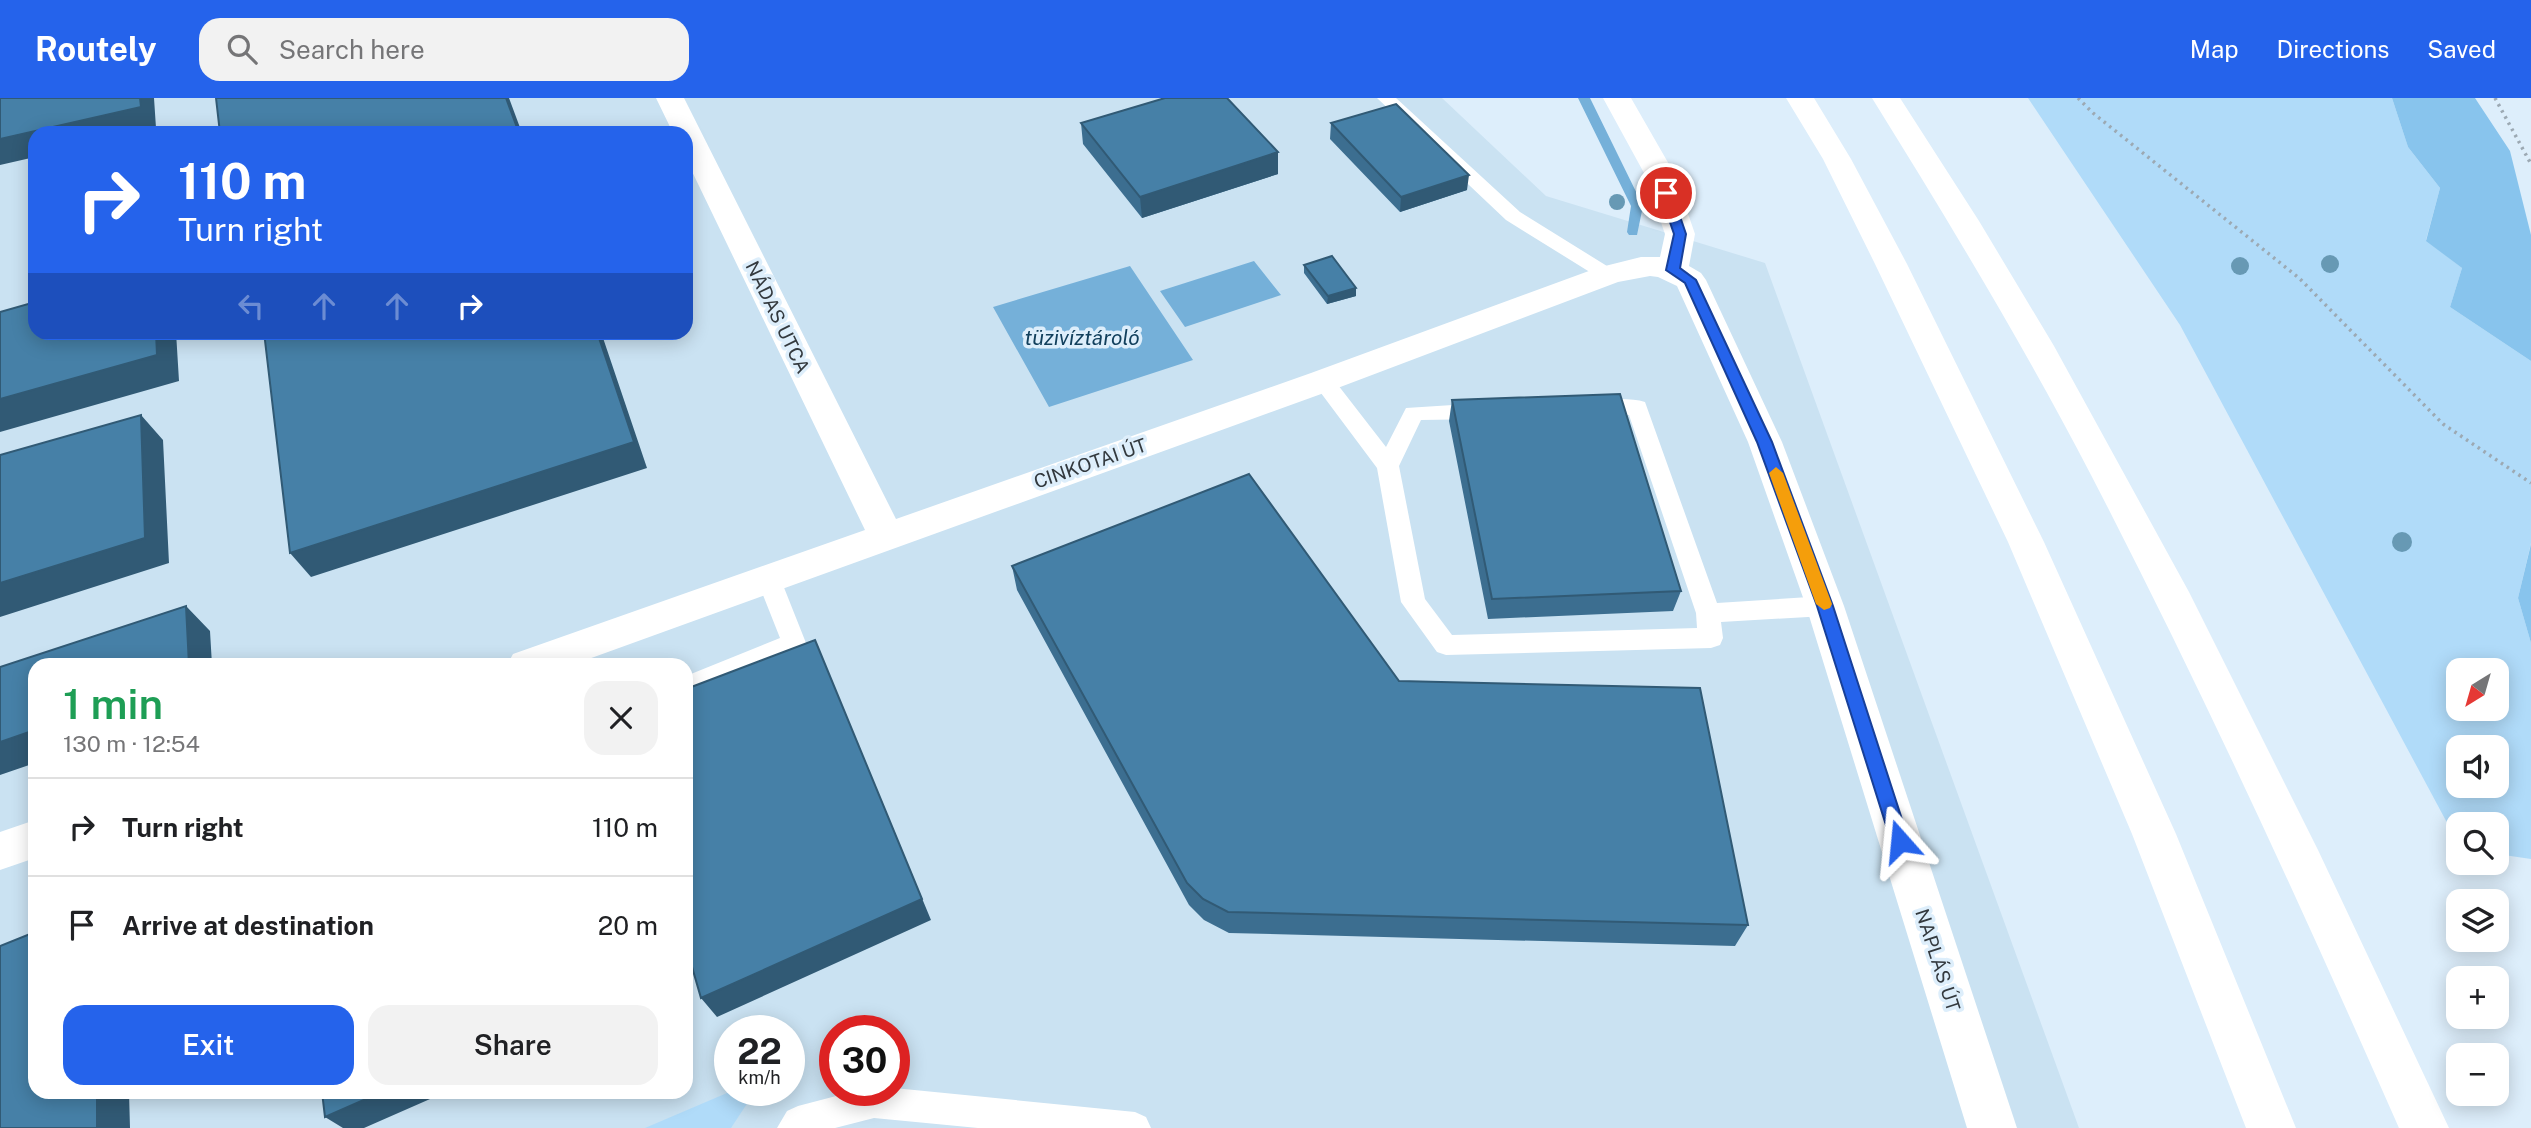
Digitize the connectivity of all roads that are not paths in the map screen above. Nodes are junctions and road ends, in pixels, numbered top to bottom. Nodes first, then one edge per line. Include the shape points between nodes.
1 (670, 98) edge
2 (1386, 98) edge
3 (1616, 98) edge
4 (1800, 98) edge
5 (1886, 98) edge
6 (684, 126) edge
7 (693, 145) edge
8 (1663, 267) junction
9 (1608, 275) junction
10 (1323, 381) junction
11 (1567, 409) edge
12 (1511, 411) edge
13 (1388, 466) junction
14 (886, 536) junction
15 (769, 580) junction
16 (1825, 606) junction
17 (1708, 613) junction
18 (547, 658) edge
19 (693, 684) edge
20 (28, 841) edge
21 (0, 851) edge
22 (793, 1128) edge
23 (1133, 1128) edge
24 (1992, 1128) edge
25 (2270, 1128) edge
26 (2424, 1128) edge

1 - 6 main road, NÁDAS UTCA
2 - 9 lane via 1513,216
3 - 8 main road via 1659,173 1680,234
4 - 25 main road via 1885,252 2026,542 2154,834
5 - 26 main road via 1990,265 2160,573 2315,886
7 - 14 main road, NÁDAS UTCA
8 - 9 main road, CINKOTAI ÚT
8 - 16 main road, NAPLÁS ÚT via 1690,280 1765,442
9 - 10 main road, CINKOTAI ÚT
10 - 13 lane
10 - 14 main road, CINKOTAI ÚT
11 - 17 lane via 1637,407
12 - 13 lane via 1414,413
13 - 17 lane via 1412,603 1446,645 1711,638
14 - 15 main road, CINKOTAI ÚT
15 - 18 main road, CINKOTAI ÚT
15 - 19 lane via 794,643
16 - 17 lane
16 - 24 main road, NAPLÁS ÚT
20 - 21 main road
22 - 23 lane via 798,1122 874,1101

